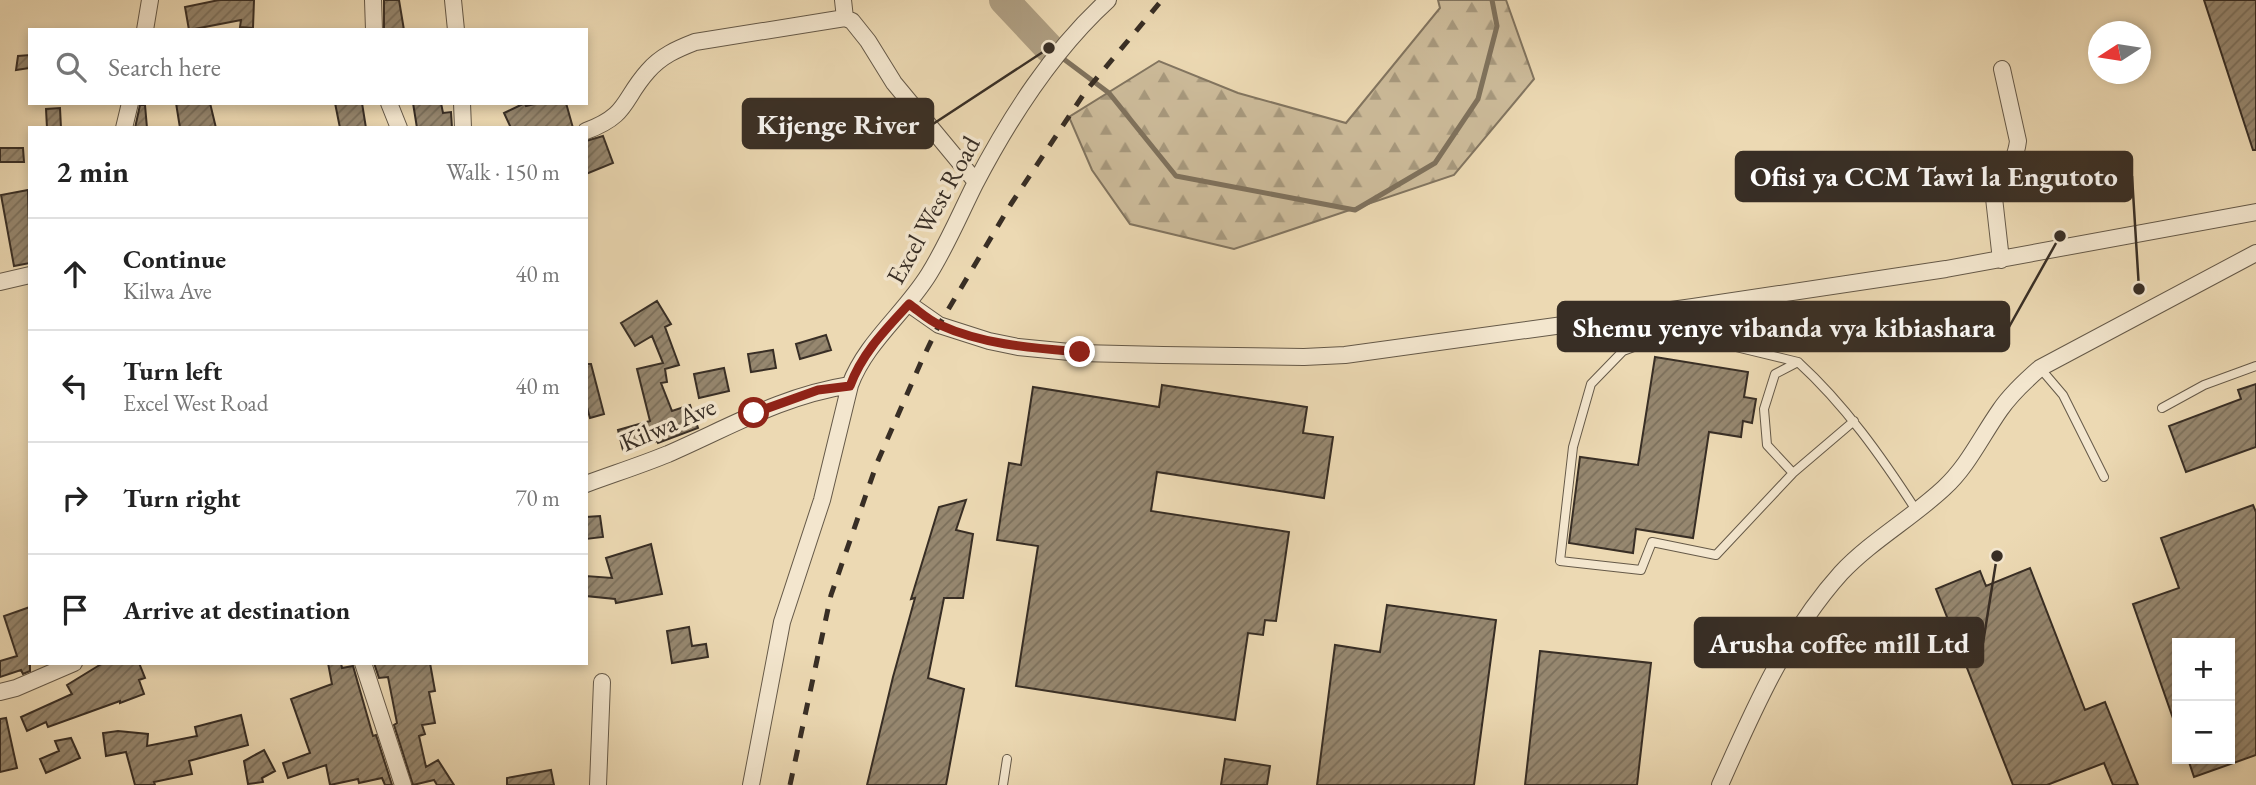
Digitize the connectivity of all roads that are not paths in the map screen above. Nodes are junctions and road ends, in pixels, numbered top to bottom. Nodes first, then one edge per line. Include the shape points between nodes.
1 (150, 0) edge
2 (373, 0) edge
3 (453, 0) edge
4 (843, 0) edge
5 (1108, 0) edge
6 (845, 18) junction
7 (145, 28) edge
8 (374, 28) edge
9 (456, 28) edge
10 (2002, 69) dead end
11 (130, 105) edge
12 (390, 105) edge
13 (462, 105) edge
14 (124, 126) edge
15 (398, 126) edge
16 (463, 126) edge
17 (588, 130) edge
18 (976, 182) junction
19 (2256, 212) edge
20 (2256, 253) edge
21 (2001, 260) junction
22 (28, 275) edge
23 (0, 282) edge
24 (909, 304) junction
25 (1798, 362) junction
26 (2256, 366) edge
27 (2040, 368) junction
28 (850, 386) junction
29 (2162, 408) dead end
30 (1854, 421) junction
31 (1793, 473) junction
32 (2104, 477) dead end
33 (588, 483) edge
34 (1916, 510) junction
35 (69, 665) edge
36 (364, 665) edge
37 (602, 682) dead end
38 (0, 692) edge
39 (1007, 760) dead end
40 (403, 785) edge
41 (598, 785) edge
42 (751, 785) edge
43 (1003, 785) edge
44 (1720, 785) edge

1 - 7 street
2 - 8 street
3 - 9 street
4 - 6 street
5 - 18 street, Excel West Road via 1044,72
6 - 17 street via 676,49 647,72 616,117
6 - 18 street via 868,41 894,83
10 - 21 street via 2018,141 2011,168 1993,189
11 - 14 street
12 - 15 street
13 - 16 street
18 - 24 street, Excel West Road via 930,274
19 - 21 street
20 - 27 street
21 - 24 street via 1345,355 1093,353 1018,347 939,325
22 - 23 street
24 - 28 street, Excel West Road via 856,367
25 - 30 lane
25 - 31 lane via 1775,374 1764,409 1767,444
25 - 31 lane via 1674,332 1622,351 1591,384 1573,447 1560,561 1642,570 1652,541 1716,555
26 - 29 lane via 2204,385
27 - 32 lane via 2063,396
27 - 34 street via 2000,410 1975,452 1944,488
28 - 33 street, Kilwa Ave via 793,397
28 - 42 street, Excel West Road via 822,500 782,622
30 - 31 lane
30 - 34 lane
34 - 44 street via 1842,573 1796,634 1761,695
35 - 38 street
36 - 40 street
37 - 41 street
39 - 43 lane

